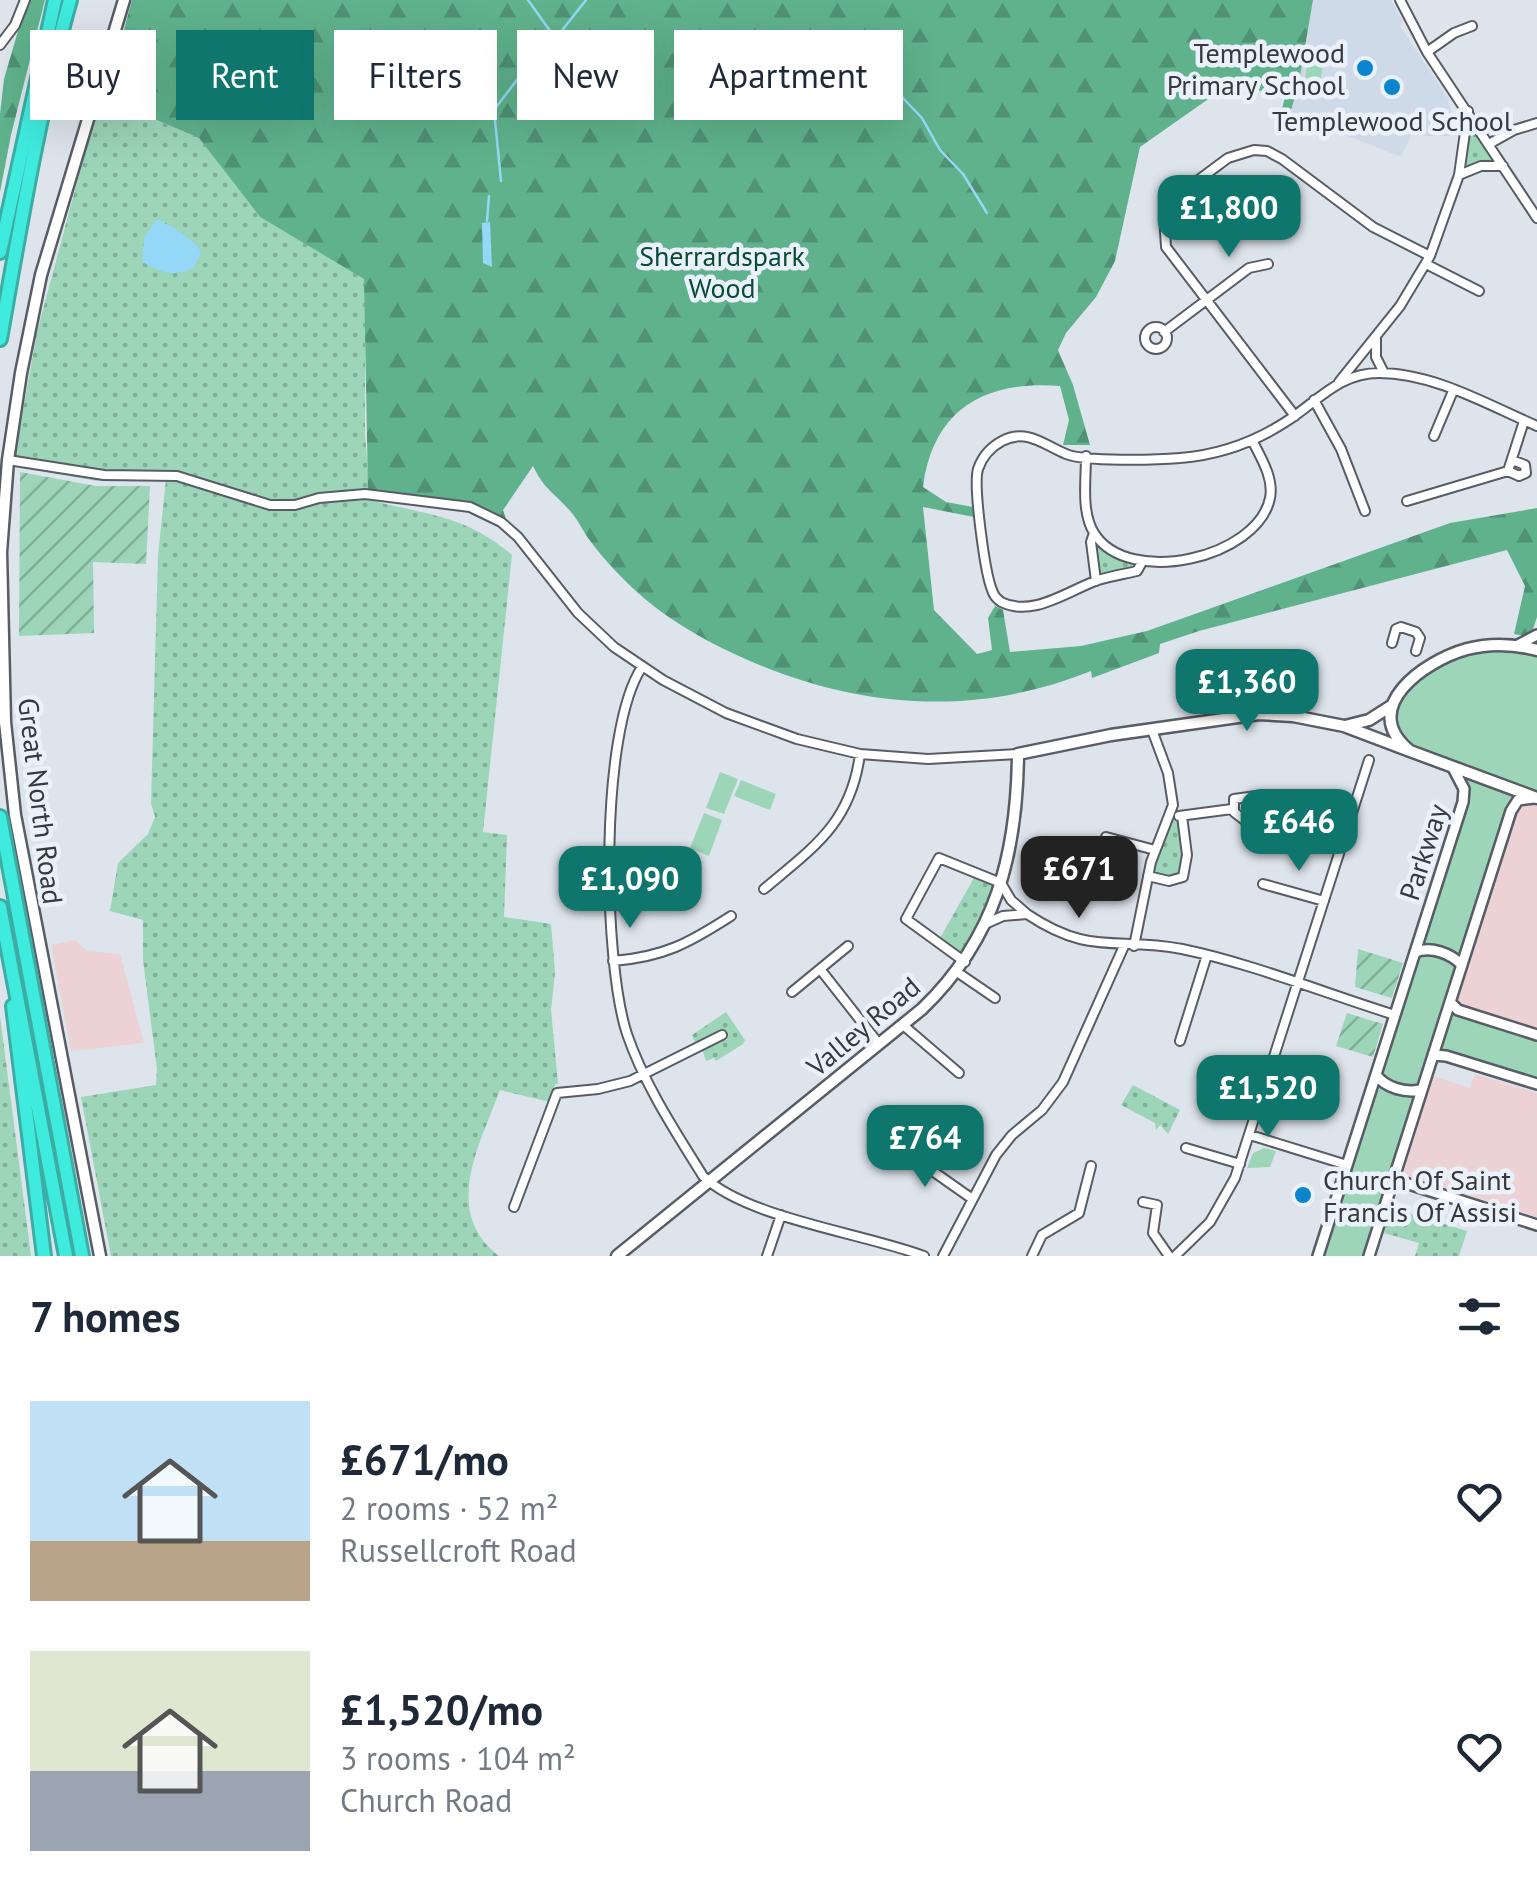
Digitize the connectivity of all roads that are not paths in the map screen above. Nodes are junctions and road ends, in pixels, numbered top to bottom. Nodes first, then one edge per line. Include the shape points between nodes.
1 (26, 0) edge
2 (55, 0) edge
3 (70, 0) edge
4 (124, 0) edge
5 (1400, 0) edge
6 (1472, 26) dead end
7 (0, 45) edge
8 (1427, 52) junction
9 (1468, 111) junction
10 (1537, 123) edge
11 (1489, 144) junction
12 (1503, 166) junction
13 (1459, 175) junction
14 (1537, 218) edge
15 (0, 252) edge
16 (1428, 260) junction
17 (1268, 264) dead end
18 (1479, 290) dead end
19 (1206, 301) junction
20 (1164, 332) dead end
21 (1376, 338) junction
22 (0, 339) edge
23 (1384, 373) junction
24 (1339, 382) junction
25 (1453, 391) junction
26 (1314, 400) junction
27 (1295, 416) junction
28 (1524, 421) junction
29 (1537, 426) edge
30 (1434, 436) dead end
31 (1252, 440) junction
32 (1086, 456) junction
33 (8, 460) junction
34 (1512, 460) junction
35 (1508, 471) junction
36 (1407, 502) dead end
37 (1366, 511) dead end
38 (1094, 533) junction
39 (1142, 562) junction
40 (1096, 580) junction
41 (1537, 635) edge
42 (1392, 643) dead end
43 (1518, 645) junction
44 (1537, 650) edge
45 (1416, 651) dead end
46 (642, 667) junction
47 (1391, 706) junction
48 (1344, 726) junction
49 (1152, 730) junction
50 (1410, 751) junction
51 (860, 754) junction
52 (1018, 754) junction
53 (1368, 760) dead end
54 (1453, 768) junction
55 (1537, 798) edge
56 (1232, 809) junction
57 (1170, 812) junction
58 (1182, 816) junction
59 (0, 817) edge
60 (1106, 837) dead end
61 (1155, 850) junction
62 (1148, 876) junction
63 (1001, 883) junction
64 (1263, 884) dead end
65 (764, 889) dead end
66 (1324, 901) junction
67 (0, 907) edge
68 (1028, 914) junction
69 (732, 916) dead end
70 (986, 924) junction
71 (848, 946) dead end
72 (1129, 946) junction
73 (1414, 952) junction
74 (1207, 955) junction
75 (613, 961) junction
76 (1462, 965) junction
77 (961, 967) junction
78 (820, 969) junction
79 (15, 984) junction
80 (1298, 984) junction
81 (792, 992) dead end
82 (995, 998) dead end
83 (1450, 1002) junction
84 (1395, 1015) junction
85 (903, 1024) junction
86 (722, 1035) dead end
87 (1537, 1035) edge
88 (1180, 1040) dead end
89 (879, 1044) junction
90 (1433, 1055) junction
91 (959, 1073) dead end
92 (1376, 1074) junction
93 (644, 1075) junction
94 (1537, 1084) edge
95 (1421, 1090) junction
96 (1250, 1135) junction
97 (906, 1141) dead end
98 (1186, 1148) dead end
99 (1240, 1164) junction
100 (1091, 1166) dead end
101 (1347, 1166) junction
102 (1393, 1180) junction
103 (708, 1181) junction
104 (971, 1198) junction
105 (1143, 1202) dead end
106 (514, 1207) dead end
107 (781, 1215) junction
108 (1537, 1225) edge
109 (44, 1256) edge
110 (66, 1256) edge
111 (82, 1256) edge
112 (100, 1256) edge
113 (617, 1256) edge
114 (767, 1256) edge
115 (924, 1256) edge
116 (943, 1256) edge
117 (1032, 1256) edge
118 (1172, 1256) edge
119 (1318, 1256) edge
120 (1369, 1256) edge

1 - 7 street
2 - 15 highway
3 - 22 highway
4 - 33 main road, Great North Road via 41,275
5 - 8 street
6 - 8 street
8 - 9 street
9 - 11 street
9 - 13 street
10 - 11 street
11 - 12 street
12 - 13 street
12 - 14 street
13 - 16 street
16 - 18 street
16 - 19 street via 1274,153 1246,150 1178,193 1166,208 1166,247
16 - 21 street
17 - 19 street via 1250,268
19 - 20 street
19 - 27 street
21 - 23 street
21 - 24 street
23 - 24 street
23 - 25 street
24 - 26 street
25 - 28 street
25 - 30 street
26 - 27 street
26 - 37 street
27 - 31 street
28 - 29 street
28 - 34 street
31 - 32 street via 1184,458
31 - 39 street via 1271,489 1262,519 1229,545
32 - 38 street
32 - 40 street via 1069,456 1031,437 1006,439 982,460 977,492 991,588 1001,602 1042,603
33 - 46 street via 104,475 177,476 270,505 348,494 470,506 526,546 578,613
33 - 112 main road, Great North Road via 1,636 13,799
34 - 35 street
34 - 35 street via 1525,465 1526,473
35 - 36 street
38 - 39 street
38 - 40 street
39 - 40 street via 1137,571
41 - 43 street
42 - 45 street via 1401,627 1420,638
43 - 44 main road
43 - 47 main road via 1446,657 1410,681
46 - 51 street via 766,729
46 - 75 street via 623,717 612,794
47 - 48 main road
47 - 50 main road via 1391,730
48 - 49 main road via 1260,714
48 - 50 main road
49 - 52 main road
49 - 57 street via 1173,792
50 - 54 main road
51 - 52 street
51 - 65 street via 844,811
52 - 63 main road, Valley Road via 1014,823
53 - 66 street
54 - 55 main road
54 - 73 street, Parkway via 1464,796
55 - 76 street via 1518,800 1511,810
56 - 56 street via 1234,799 1256,796 1267,808 1264,815 1243,818
56 - 58 street
57 - 58 street
57 - 61 street
58 - 62 street via 1183,877
59 - 111 highway
60 - 61 street
61 - 62 street
62 - 72 street
63 - 68 street
63 - 70 main road, Valley Road
63 - 77 street via 940,858 906,918
64 - 66 street
66 - 80 street
67 - 79 highway
68 - 70 street
68 - 72 street via 1075,939
69 - 75 street via 672,951
70 - 77 main road, Valley Road
71 - 78 street
72 - 74 street
72 - 104 street via 1064,1082 1004,1144
73 - 76 street via 1428,949
73 - 84 street, Parkway
74 - 80 street
74 - 88 street
75 - 93 street via 626,1030
76 - 83 street
77 - 82 street
77 - 85 main road, Valley Road
78 - 81 street
78 - 89 street
79 - 109 highway via 13,1028
79 - 110 highway
80 - 84 street
80 - 96 street
83 - 87 street
83 - 90 street
84 - 92 street, Parkway
85 - 89 main road, Valley Road
85 - 91 street
86 - 93 street
89 - 103 main road, Valley Road
90 - 94 street
90 - 95 street
92 - 95 street via 1408,1092
92 - 101 street, Parkway
93 - 103 street
93 - 106 street via 557,1092
95 - 102 street
96 - 99 street
96 - 101 street
97 - 104 street
98 - 99 street
99 - 118 street via 1210,1222
100 - 117 street via 1079,1213 1042,1234
101 - 119 street, Parkway
102 - 108 street
102 - 120 street
103 - 107 street
103 - 113 main road, Valley Road
104 - 116 street
105 - 118 street via 1157,1205 1153,1233
107 - 114 street
107 - 115 street

